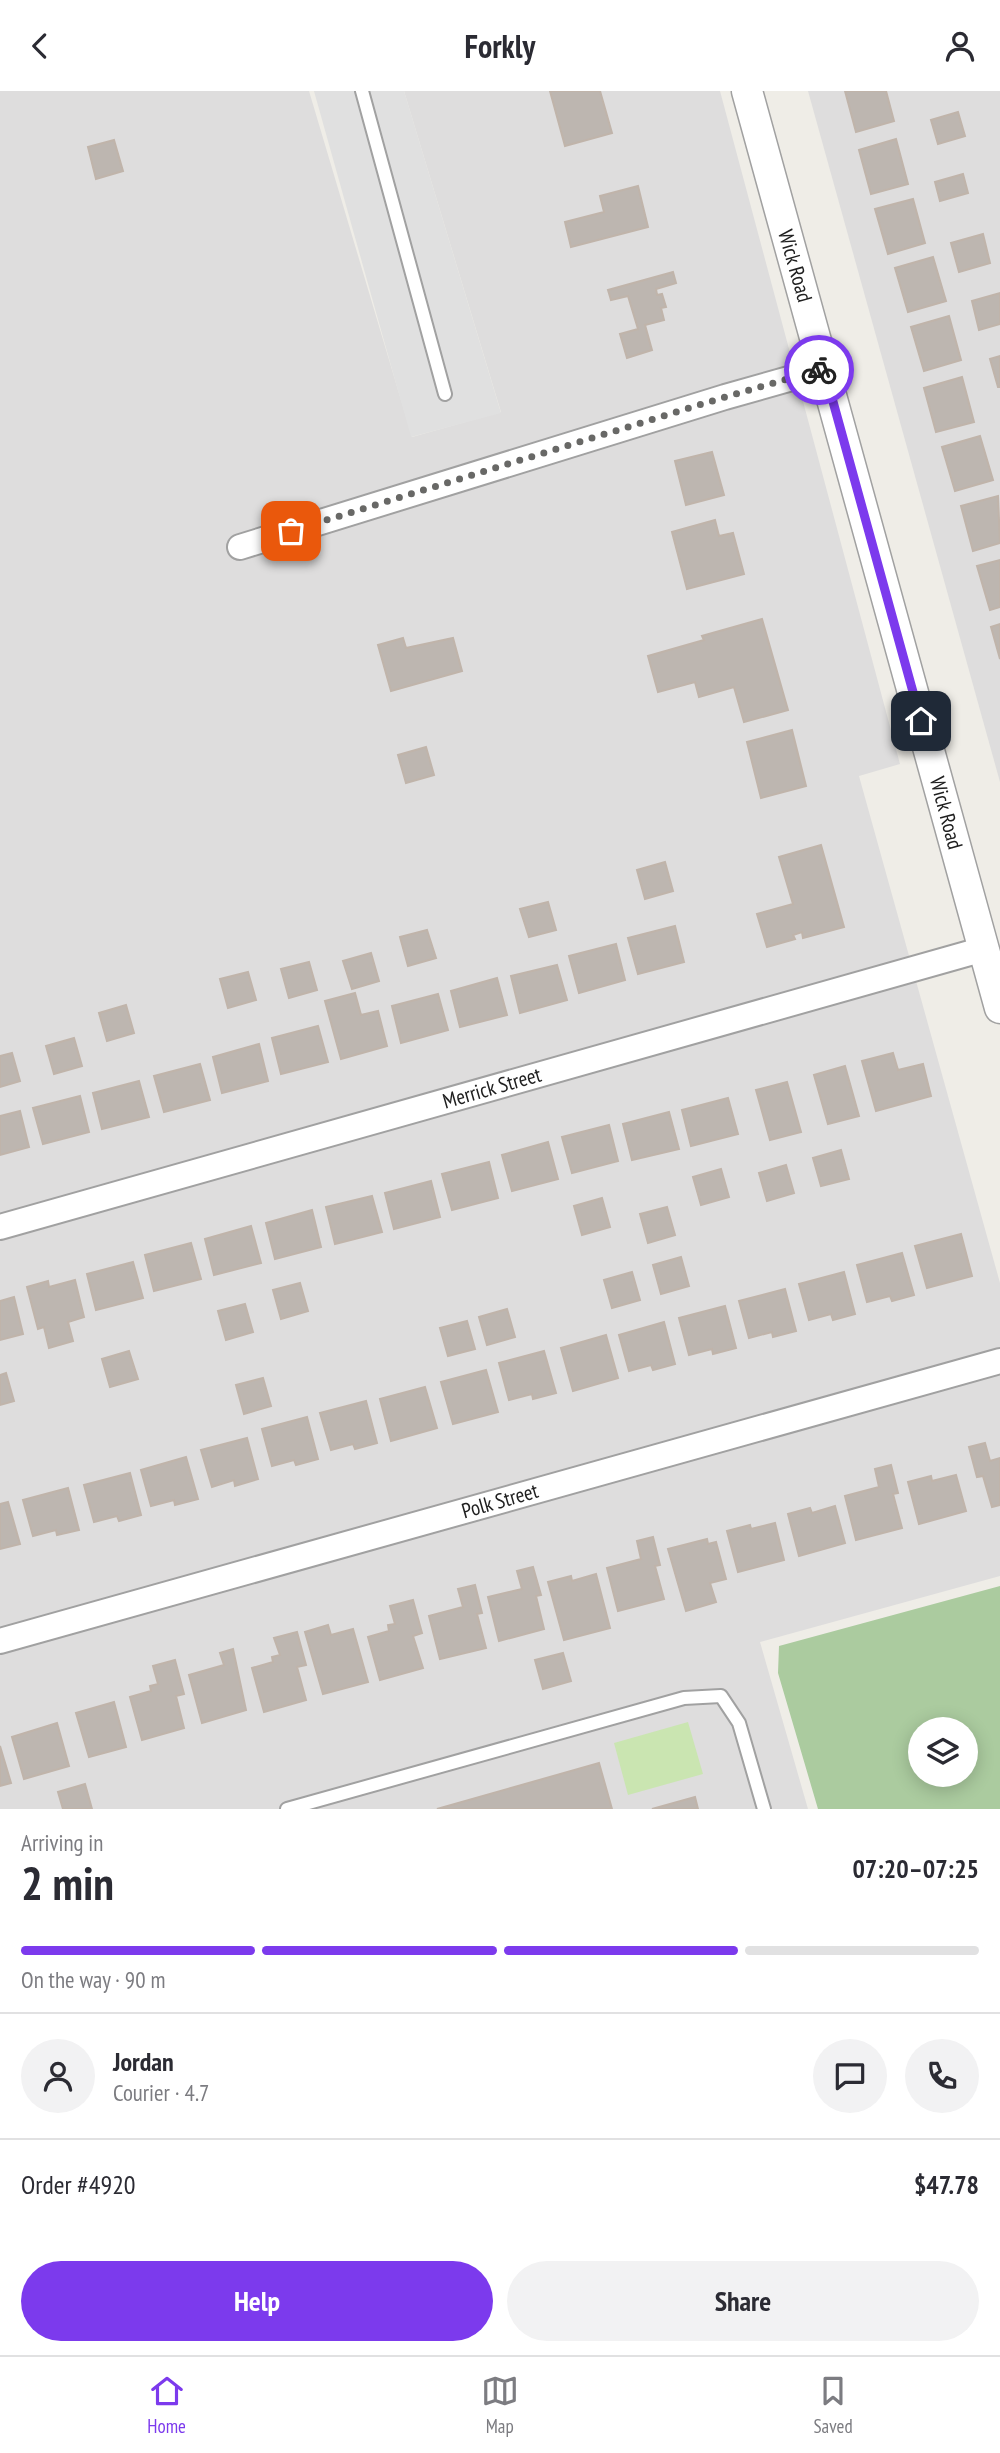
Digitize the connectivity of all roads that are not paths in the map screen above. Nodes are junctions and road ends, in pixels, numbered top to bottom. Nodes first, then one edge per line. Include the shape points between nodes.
1 (362, 91) edge
2 (747, 91) edge
3 (824, 369) junction
4 (445, 394) dead end
5 (240, 547) dead end
6 (984, 949) junction
7 (1000, 1008) edge
8 (0, 1227) edge
9 (1000, 1361) edge
10 (0, 1641) edge
11 (287, 1809) edge
12 (764, 1809) edge

1 - 4 lane
2 - 3 street, Wick Road
3 - 5 street
3 - 6 street, Wick Road
6 - 7 street, Wick Road
6 - 8 street, Merrick Street
9 - 10 street, Polk Street
11 - 12 lane via 684,1698 721,1696 740,1723

